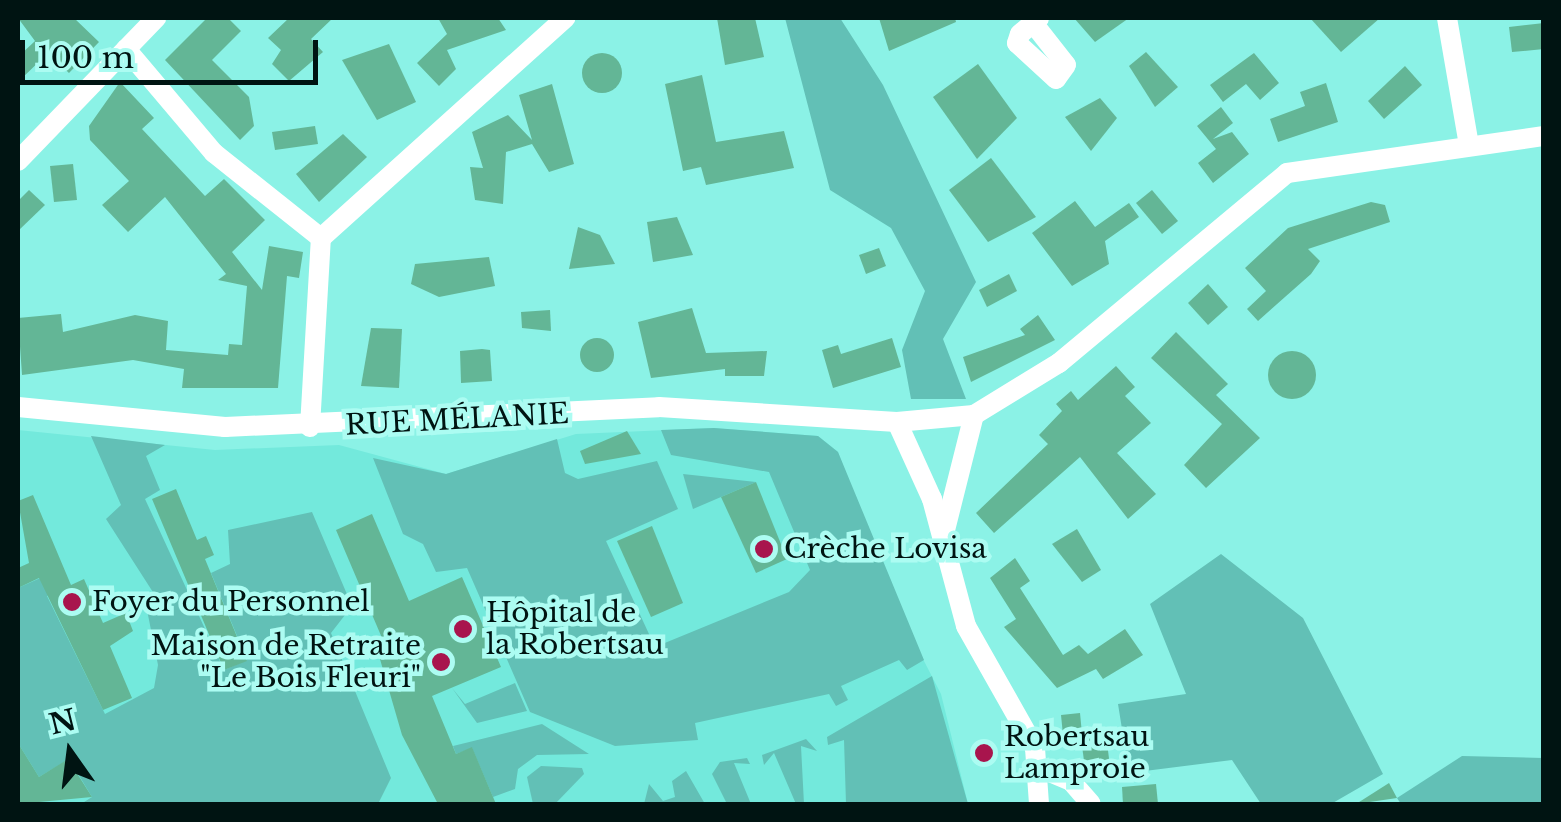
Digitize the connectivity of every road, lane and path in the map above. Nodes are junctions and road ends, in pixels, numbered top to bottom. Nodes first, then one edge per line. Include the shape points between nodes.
1 (156, 18) edge
2 (565, 18) edge
3 (1447, 18) edge
4 (126, 49) junction
5 (1544, 136) edge
6 (1469, 146) junction
7 (18, 161) edge
8 (321, 238) junction
9 (18, 407) edge
10 (974, 415) junction
11 (897, 422) junction
12 (310, 428) junction
13 (939, 553) junction
14 (1038, 767) junction
15 (1038, 804) edge
16 (1091, 804) edge

1 - 4 street
2 - 8 street
3 - 6 street
4 - 7 street
4 - 8 street via 214,153
5 - 6 street
6 - 10 street via 1307,166 1267,184 1059,363
8 - 12 street
9 - 12 street, RUE MÉLANIE
10 - 11 street, RUE MÉLANIE
10 - 13 street
11 - 12 street, RUE MÉLANIE via 659,407
11 - 13 street via 932,500
13 - 14 street via 966,626 1028,730
14 - 15 street
14 - 16 street via 1071,781

